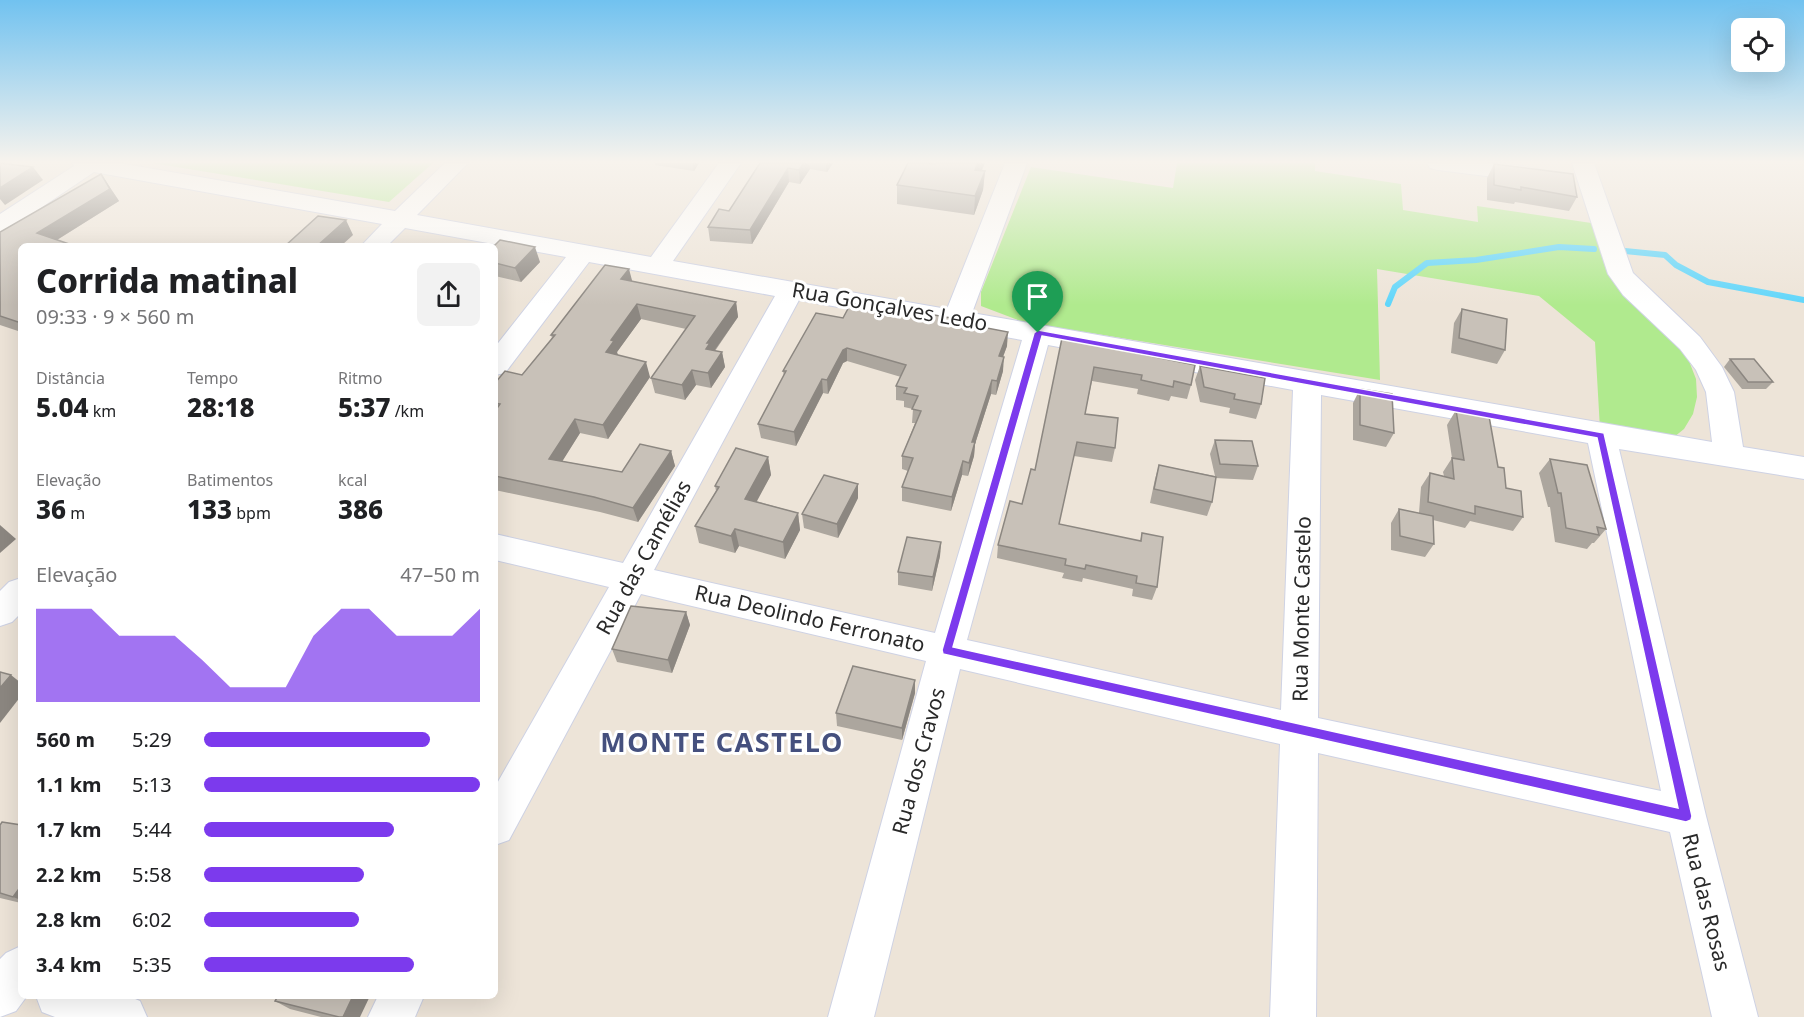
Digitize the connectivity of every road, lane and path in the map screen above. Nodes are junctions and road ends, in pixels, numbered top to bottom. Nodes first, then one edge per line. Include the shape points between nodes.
1 (20, 210) edge
2 (352, 210) edge
3 (409, 210) edge
4 (696, 210) edge
5 (998, 210) edge
6 (1590, 210) edge
7 (400, 219) junction
8 (0, 225) edge
9 (376, 243) edge
10 (584, 251) junction
11 (658, 264) junction
12 (792, 288) junction
13 (957, 318) junction
14 (1038, 333) junction
15 (498, 362) edge
16 (1307, 381) junction
17 (1601, 435) junction
18 (1729, 456) junction
19 (1804, 468) edge
20 (498, 548) edge
21 (631, 577) junction
22 (18, 595) edge
23 (0, 612) edge
24 (947, 650) junction
25 (1298, 731) junction
26 (1686, 816) junction
27 (498, 821) edge
28 (67, 999) edge
29 (400, 999) edge
30 (124, 1017) edge
31 (391, 1017) edge
32 (851, 1017) edge
33 (1293, 1017) edge
34 (1735, 1017) edge

1 - 8 street
2 - 7 street, Rua Gonçalves Ledo
3 - 7 street
4 - 11 street
5 - 13 street
6 - 18 street via 1632,289 1690,343 1708,367 1720,392
7 - 9 street
7 - 10 street, Rua Gonçalves Ledo
10 - 11 street, Rua Gonçalves Ledo
10 - 15 street
11 - 12 street, Rua Gonçalves Ledo
12 - 13 street, Rua Gonçalves Ledo
12 - 21 street, Rua das Camélias
13 - 14 street, Rua Gonçalves Ledo
14 - 16 street, Rua Gonçalves Ledo
14 - 24 street, Rua dos Cravos
16 - 17 street, Rua Gonçalves Ledo
16 - 25 street, Rua Monte Castelo
17 - 18 street, Rua Gonçalves Ledo
17 - 26 street, Rua das Rosas
18 - 19 street, Rua Gonçalves Ledo
20 - 21 street, Rua Deolindo Ferronato
21 - 24 street, Rua Deolindo Ferronato
21 - 27 street, Rua das Camélias
22 - 23 street
24 - 25 street, Rua Deolindo Ferronato
24 - 32 street, Rua dos Cravos
25 - 26 street, Rua Deolindo Ferronato
25 - 33 street, Rua Monte Castelo
26 - 34 street, Rua das Rosas
28 - 30 street
29 - 31 street

